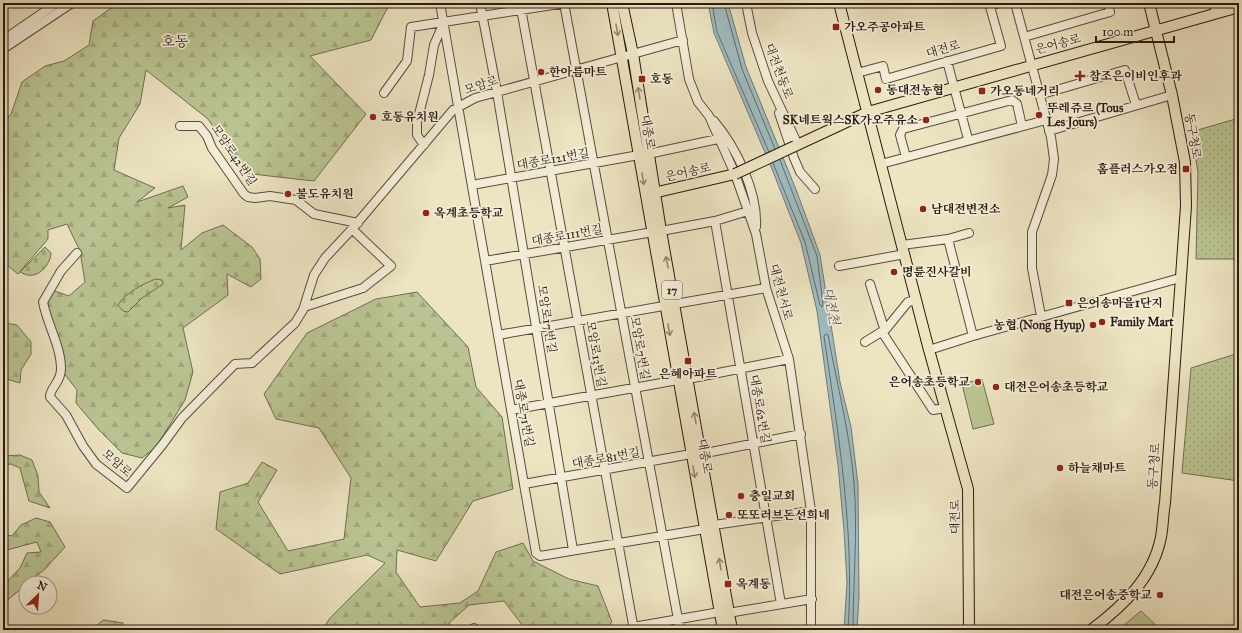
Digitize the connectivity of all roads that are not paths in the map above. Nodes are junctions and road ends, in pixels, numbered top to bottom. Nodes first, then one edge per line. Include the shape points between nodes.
1 (57, 3) edge
2 (72, 3) edge
3 (440, 3) edge
4 (480, 3) edge
5 (564, 3) edge
6 (612, 3) edge
7 (622, 3) edge
8 (676, 3) edge
9 (746, 3) edge
10 (839, 3) edge
11 (1000, 3) edge
12 (1015, 3) edge
13 (1108, 3) edge
14 (1148, 3) edge
15 (990, 4) edge
16 (521, 7) edge
17 (1239, 7) edge
18 (1215, 8) edge
19 (483, 16) junction
20 (444, 22) junction
21 (1156, 31) junction
22 (1024, 36) junction
23 (3, 40) edge
24 (683, 40) junction
25 (3, 49) edge
26 (633, 54) junction
27 (622, 58) junction
28 (947, 61) junction
29 (1031, 66) junction
30 (577, 70) junction
31 (857, 73) junction
32 (536, 82) junction
33 (954, 87) junction
34 (498, 92) junction
35 (384, 93) dead end
36 (1039, 95) junction
37 (1172, 95) junction
38 (778, 104) junction
39 (1136, 106) junction
40 (458, 107) junction
41 (868, 112) junction
42 (961, 113) junction
43 (710, 116) junction
44 (1046, 120) junction
45 (180, 126) dead end
46 (1022, 126) junction
47 (1049, 131) junction
48 (718, 139) junction
49 (968, 140) junction
50 (797, 145) junction
51 (424, 146) junction
52 (644, 155) junction
53 (906, 157) junction
54 (594, 164) junction
55 (881, 164) junction
56 (552, 171) junction
57 (735, 174) junction
58 (512, 178) junction
59 (472, 185) junction
60 (815, 189) dead end
61 (650, 194) junction
62 (748, 211) junction
63 (716, 221) junction
64 (358, 223) junction
65 (352, 229) junction
66 (657, 231) junction
67 (969, 233) dead end
68 (756, 234) junction
69 (948, 239) junction
70 (608, 240) junction
71 (565, 248) junction
72 (904, 250) junction
73 (77, 253) dead end
74 (524, 254) junction
75 (485, 261) junction
76 (839, 266) dead end
77 (1180, 278) junction
78 (870, 284) dead end
79 (766, 288) junction
80 (728, 294) junction
81 (916, 300) junction
82 (670, 304) junction
83 (304, 307) junction
84 (622, 314) junction
85 (1041, 316) junction
86 (578, 321) junction
87 (536, 328) junction
88 (884, 330) junction
89 (498, 335) junction
90 (972, 336) junction
91 (865, 342) dead end
92 (929, 350) junction
93 (789, 359) junction
94 (740, 369) junction
95 (683, 379) junction
96 (635, 388) junction
97 (592, 395) junction
98 (549, 403) junction
99 (945, 408) junction
100 (511, 410) junction
101 (801, 434) junction
102 (753, 443) junction
103 (696, 454) junction
104 (649, 462) junction
105 (605, 470) junction
106 (561, 477) junction
107 (524, 484) junction
108 (811, 511) junction
109 (767, 517) junction
110 (709, 527) junction
111 (663, 536) junction
112 (618, 543) junction
113 (573, 550) junction
114 (812, 599) junction
115 (781, 604) junction
116 (724, 612) junction
117 (678, 620) junction
118 (633, 628) edge
119 (472, 630) edge
120 (476, 630) edge
121 (680, 630) edge
122 (723, 630) edge
123 (732, 630) edge
124 (811, 630) edge
125 (969, 630) edge
126 (1091, 630) edge

1 - 23 street
2 - 25 street
3 - 20 street, 대종로71번길
4 - 19 street, 모암로17번길
5 - 16 street
5 - 30 street, 모암로7번길
6 -> 27 main road, 대종로 / 17
7 - 26 main road, 대종로 / 17
8 - 24 street, 대전천서로
9 - 38 street, 대전천동로 via 759,56
10 - 31 main road, 대전로
11 - 15 street
12 - 22 street
13 - 22 street via 1110,12
14 - 21 main road, 동구청로
15 - 28 street, 대전로 via 1001,46
16 - 19 street
16 - 32 street, 모암로13번길
17 - 18 main road, 은어송로
18 - 21 main road, 은어송로
19 - 20 street
19 - 34 street, 모암로17번길
20 - 35 street via 411,27 407,61
20 - 40 street, 대종로71번길
20 - 51 street via 434,46 417,122 417,135
21 - 29 main road, 은어송로
21 - 37 main road, 동구청로
22 - 29 street
24 - 26 street
24 - 43 street, 대전천서로 via 689,79 698,102
26 - 27 street
52 -> 26 main road, 대종로 / 17
27 - 30 street, 모암로
27 - 52 main road, 대종로 / 17
28 - 31 street, 대전로 via 886,79 883,66
28 - 33 street
29 - 33 main road, 은어송로
29 - 36 street
30 - 32 street, 모암로
30 - 54 street, 모암로7번길
31 - 41 main road, 대전로
32 - 34 street, 모암로
32 - 56 street, 모암로13번길
33 - 41 main road, 은어송로
33 - 42 street
34 - 40 street, 모암로 via 475,98
34 - 58 street, 모암로17번길
36 - 39 street via 1125,70
36 - 44 street
37 - 39 street
37 - 77 main road, 동구청로 via 1185,162 1186,206
38 - 50 street, 대전천동로
38 - 60 street via 779,118 800,172
39 - 47 street
40 - 51 street, 모암로
40 - 59 street, 대종로71번길
41 - 50 main road, 은어송로
41 - 55 main road, 대전로
42 - 46 street via 1012,100 1017,104
42 - 49 street
42 - 53 street via 901,131
43 - 48 street, 대전천서로
43 - 68 street via 729,140 746,174 754,202
44 - 46 street
44 - 47 street
45 - 64 street, 모암로42번길 via 199,126 248,197 270,196 296,200 314,214
46 - 49 street
47 - 85 street via 1054,164 1032,232 1032,268
48 - 52 street, 대종로
48 - 57 street, 대전천서로
49 - 53 street
50 - 57 main road, 은어송로, bridge
51 - 64 street, 모암로
52 - 54 street, 대종로121번길
52 - 61 main road, 대종로 / 17
53 - 55 street
54 - 56 street, 대종로121번길
54 - 70 street, 모암로7번길
55 - 72 main road, 대전로
56 - 58 street, 대종로121번길
56 - 71 street, 모암로13번길
57 - 61 main road, 은어송로
57 - 62 street, 대전천서로
58 - 59 street, 대종로121번길
58 - 74 street, 모암로17번길
59 - 75 street, 대종로71번길
61 - 66 main road, 대종로 / 17
62 - 63 street
62 - 68 street, 대전천서로
63 - 66 street
63 - 80 street, 대종로62번길
64 - 65 street, 모암로
65 - 83 street, 모암로 via 325,258 314,275
65 - 83 street via 391,266 363,288
66 - 70 street, 대종로111번길
66 - 82 main road, 대종로 / 17
67 - 69 street
68 - 79 street, 대전천서로
69 - 72 street
69 - 90 street
70 - 71 street, 대종로111번길
70 - 84 street, 모암로7번길
71 - 74 street, 대종로111번길
71 - 86 street, 모암로13번길
72 - 76 street
72 - 81 main road, 대전로
73 - 83 street, 모암로 via 61,271 43,302 61,368 59,380 50,397 66,415 96,464 127,488 182,418 235,364 252,362 279,339 296,323
74 - 75 street, 대종로111번길
74 - 87 street, 모암로17번길
75 - 89 street, 대종로71번길
77 - 85 street
77 - 126 main road, 동구청로 via 1161,537 1150,568 1136,590
78 - 88 street
79 - 80 street
79 - 93 street, 대전천서로
80 - 82 street
80 - 94 street, 대종로62번길
81 - 88 street via 908,302
81 - 92 main road, 대전로
82 - 84 street
82 - 95 main road, 대종로 / 17
84 - 86 street
84 - 96 street, 모암로7번길
85 - 90 street
86 - 87 street
86 - 97 street, 모암로13번길
87 - 89 street
87 - 98 street, 모암로17번길
88 - 91 street
88 - 99 street via 933,410
89 - 100 street, 대종로71번길
90 - 92 street
92 - 99 main road, 대전로
93 - 94 street
93 - 101 street, 대전천서로
94 - 95 street
94 - 102 street, 대종로62번길
95 - 96 street
95 - 103 main road, 대종로 / 17
96 - 97 street
96 - 104 street, 모암로7번길
97 - 98 street
97 - 105 street, 모암로13번길
98 - 100 street
98 - 106 street, 모암로17번길
99 - 125 main road, 대전로 via 968,489
100 - 107 street, 대종로71번길
101 - 102 street, 대종로
101 - 108 street, 대전천서로
102 - 103 street, 대종로
102 - 109 street, 대종로62번길
103 - 104 street, 대종로81번길
103 - 110 main road, 대종로 / 17
104 - 105 street, 대종로81번길
104 - 111 street, 모암로7번길
105 - 106 street, 대종로81번길
105 - 112 street, 모암로13번길
106 - 107 street, 대종로81번길
106 - 113 street, 모암로17번길
107 - 113 street, 대종로71번길 via 536,554 540,556
108 - 109 street
108 - 114 street, 대전천서로
109 - 110 street
109 - 115 street, 대종로62번길
110 - 111 street, 대종로71번길
110 - 116 main road, 대종로 / 17
111 - 112 street, 대종로71번길
111 - 117 street, 모암로7번길
112 - 113 street, 대종로71번길
112 - 118 street, 모암로13번길
114 - 115 street
114 - 124 street, 대전천서로
115 - 116 street
116 - 117 street
116 - 122 main road, 대종로 / 17
116 - 123 main road, 대종로 / 17
117 - 118 street
117 - 121 street, 모암로7번길
119 - 120 street

